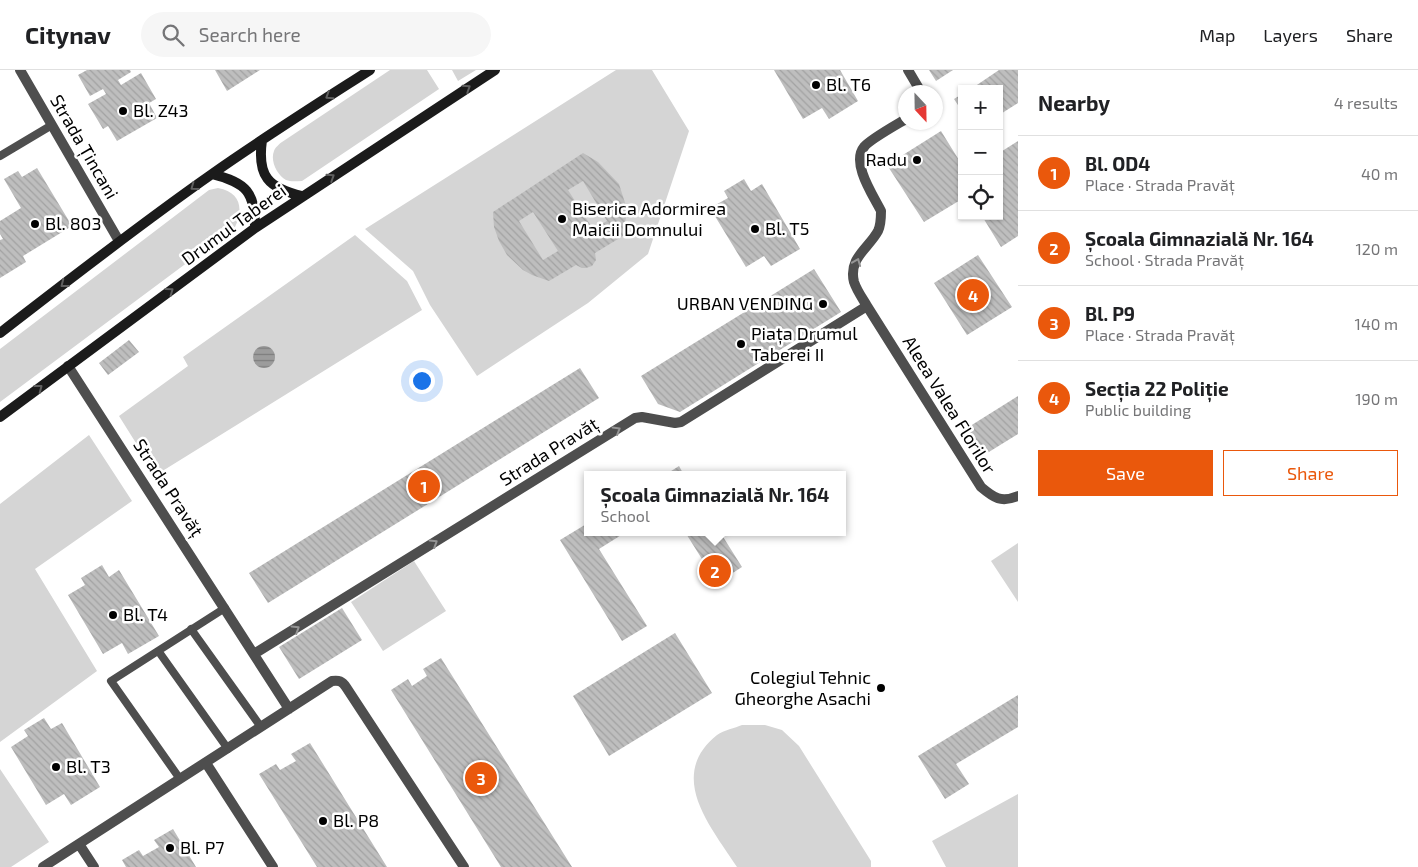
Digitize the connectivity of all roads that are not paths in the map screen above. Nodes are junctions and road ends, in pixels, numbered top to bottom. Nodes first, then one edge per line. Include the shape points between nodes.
1 (20, 70) edge
2 (370, 70) edge
3 (495, 70) edge
4 (908, 70) edge
5 (917, 85) edge
6 (898, 124) edge
7 (52, 125) junction
8 (262, 140) junction
9 (0, 156) edge
10 (212, 174) junction
11 (302, 196) junction
12 (256, 228) junction
13 (120, 241) junction
14 (867, 306) junction
15 (0, 334) edge
16 (68, 366) junction
17 (0, 417) edge
18 (1018, 496) edge
19 (225, 608) junction
20 (191, 629) junction
21 (159, 652) junction
22 (254, 654) junction
23 (290, 709) junction
24 (261, 728) junction
25 (228, 749) junction
26 (206, 763) junction
27 (180, 779) junction
28 (80, 844) junction
29 (43, 867) edge
30 (94, 867) edge
31 (272, 867) edge
32 (464, 867) edge

1 - 7 street, Strada Țincani
2 -> 8 main road
11 -> 3 main road, Drumul Taberei
4 - 5 street
14 -> 6 street, Aleea Valea Florilor via 853,274 860,253 879,230 881,211 860,168 859,157 864,146
7 - 9 lane
7 - 13 street, Strada Țincani
8 - 10 main road
8 - 11 main road via 260,153 267,178 274,187
10 - 12 main road via 239,183 247,191 253,201
10 -> 13 main road
11 - 12 main road, Drumul Taberei
16 -> 12 main road, Drumul Taberei
13 -> 15 main road
14 - 18 street, Aleea Valea Florilor via 981,487 998,499
22 -> 14 street, Strada Pravăț via 635,418 681,422
17 -> 16 main road, Drumul Taberei
16 - 19 street, Strada Pravăț
19 - 20 lane
19 - 22 street, Strada Pravăț
20 - 21 lane
20 - 24 lane
21 - 25 lane
21 - 27 lane via 112,681
22 - 23 street, Strada Pravăț
23 - 24 street
23 - 32 street via 332,681 343,682
24 - 25 street
25 - 26 street
26 - 27 street
26 - 31 street
27 - 28 street
28 - 29 street
28 - 30 street

